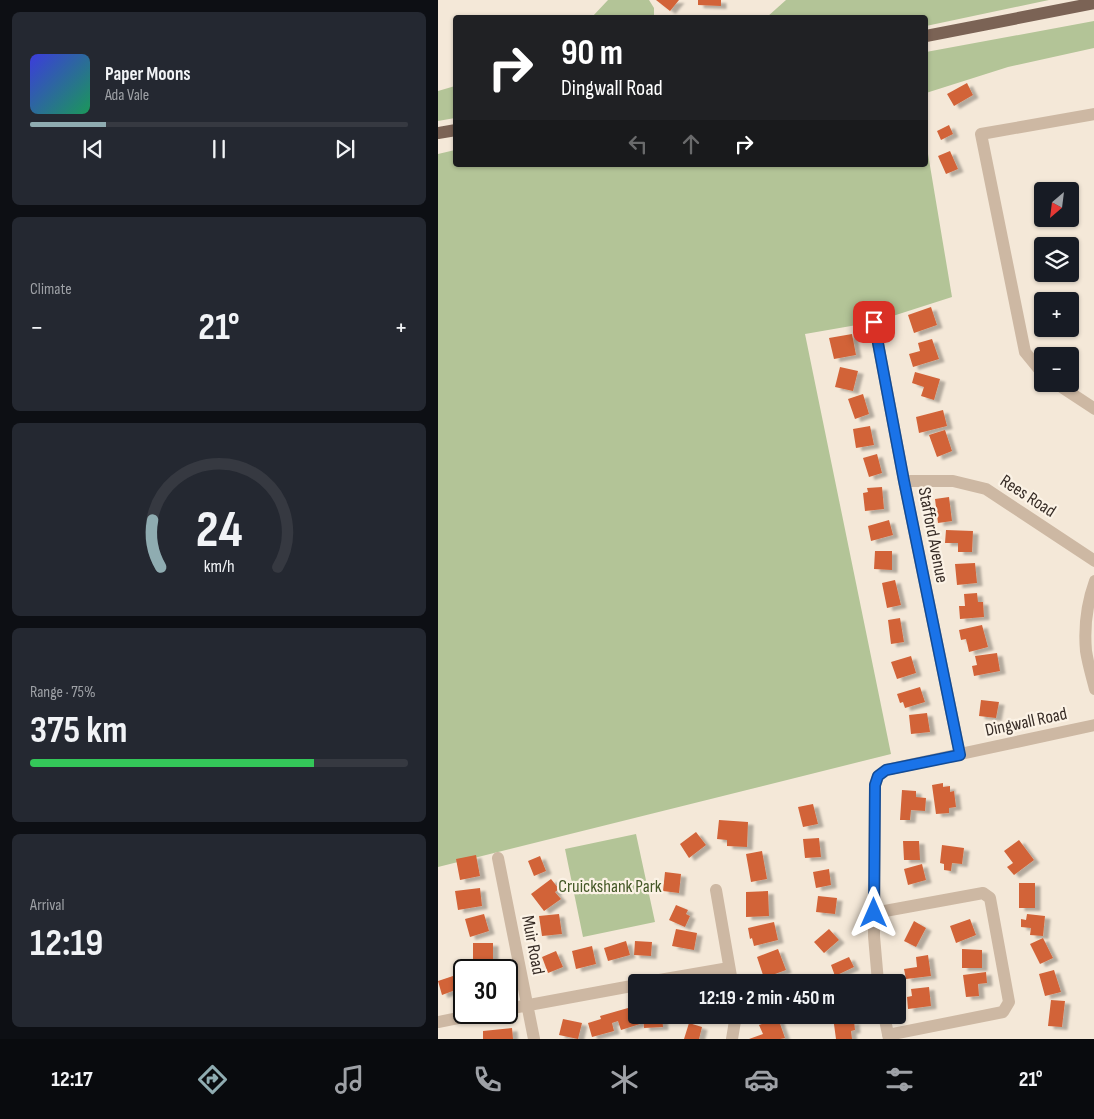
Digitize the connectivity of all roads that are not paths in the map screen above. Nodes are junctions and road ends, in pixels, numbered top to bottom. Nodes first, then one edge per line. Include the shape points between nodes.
1 (1094, 3) edge
2 (928, 36) edge
3 (1094, 114) edge
4 (453, 130) edge
5 (438, 133) edge
6 (874, 322) dead end
7 (1034, 363) edge
8 (1069, 392) edge
9 (1094, 409) edge
10 (904, 481) junction
11 (1094, 561) edge
12 (1094, 581) edge
13 (1094, 690) edge
14 (1094, 725) edge
15 (960, 755) junction
16 (498, 858) dead end
17 (716, 890) dead end
18 (874, 913) junction
19 (729, 968) junction
20 (694, 974) edge
21 (730, 974) edge
22 (877, 974) edge
23 (628, 987) edge
24 (527, 1004) junction
25 (518, 1006) edge
26 (453, 1019) edge
27 (438, 1022) edge
28 (734, 1024) edge
29 (886, 1024) edge
30 (888, 1037) edge
31 (534, 1039) edge
32 (732, 1039) edge

1 - 2 main road
3 - 7 street via 981,134 1025,352
4 - 5 main road
6 - 10 street, Stafford Avenue
8 - 9 street
10 - 11 street, Rees Road via 953,481 986,489
10 - 15 street, Stafford Avenue
12 - 13 street via 1086,635
14 - 15 street, Dingwall Road
15 - 18 street, Dingwall Road via 886,770 878,776 875,785
16 - 24 street, Muir Road
17 - 19 street
18 - 22 street
18 - 30 street via 983,893 990,898 1009,1002 1003,1012
19 - 20 street
19 - 21 street
23 - 24 street
24 - 25 street
24 - 31 street, Muir Road
26 - 27 street
28 - 32 street
29 - 30 street

